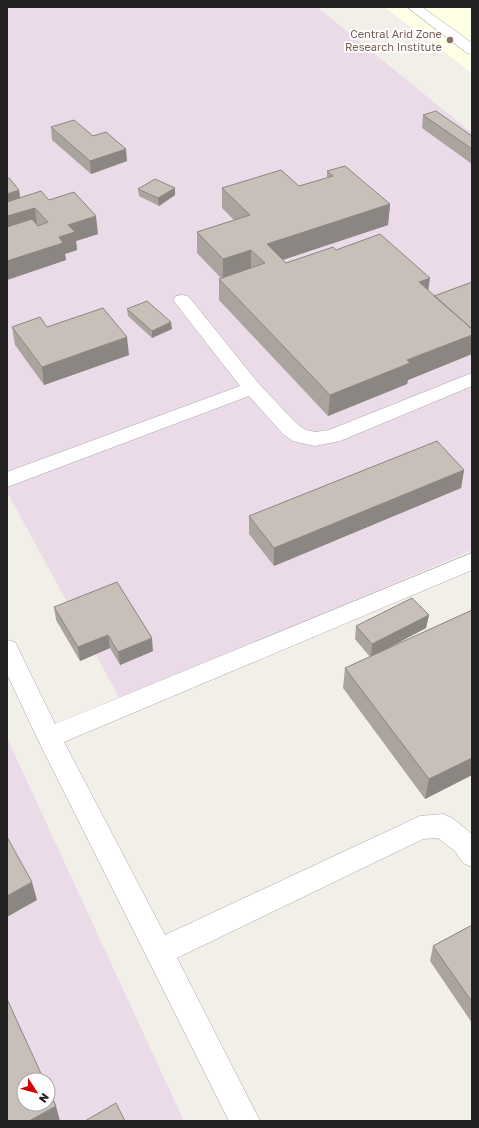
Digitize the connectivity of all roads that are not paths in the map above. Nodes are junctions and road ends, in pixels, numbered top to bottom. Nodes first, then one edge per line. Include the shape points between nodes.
1 (414, 7) edge
2 (472, 50) edge
3 (182, 300) dead end
4 (472, 379) edge
5 (252, 388) junction
6 (7, 480) edge
7 (472, 561) edge
8 (7, 649) edge
9 (49, 737) junction
10 (472, 855) edge
11 (159, 952) junction
12 (245, 1121) edge

1 - 2 street
3 - 5 street
4 - 5 street via 333,436 315,438 300,436 290,429
5 - 6 street
7 - 9 street
8 - 9 street
9 - 11 street
10 - 11 street via 464,843 443,826 420,828
11 - 12 street

